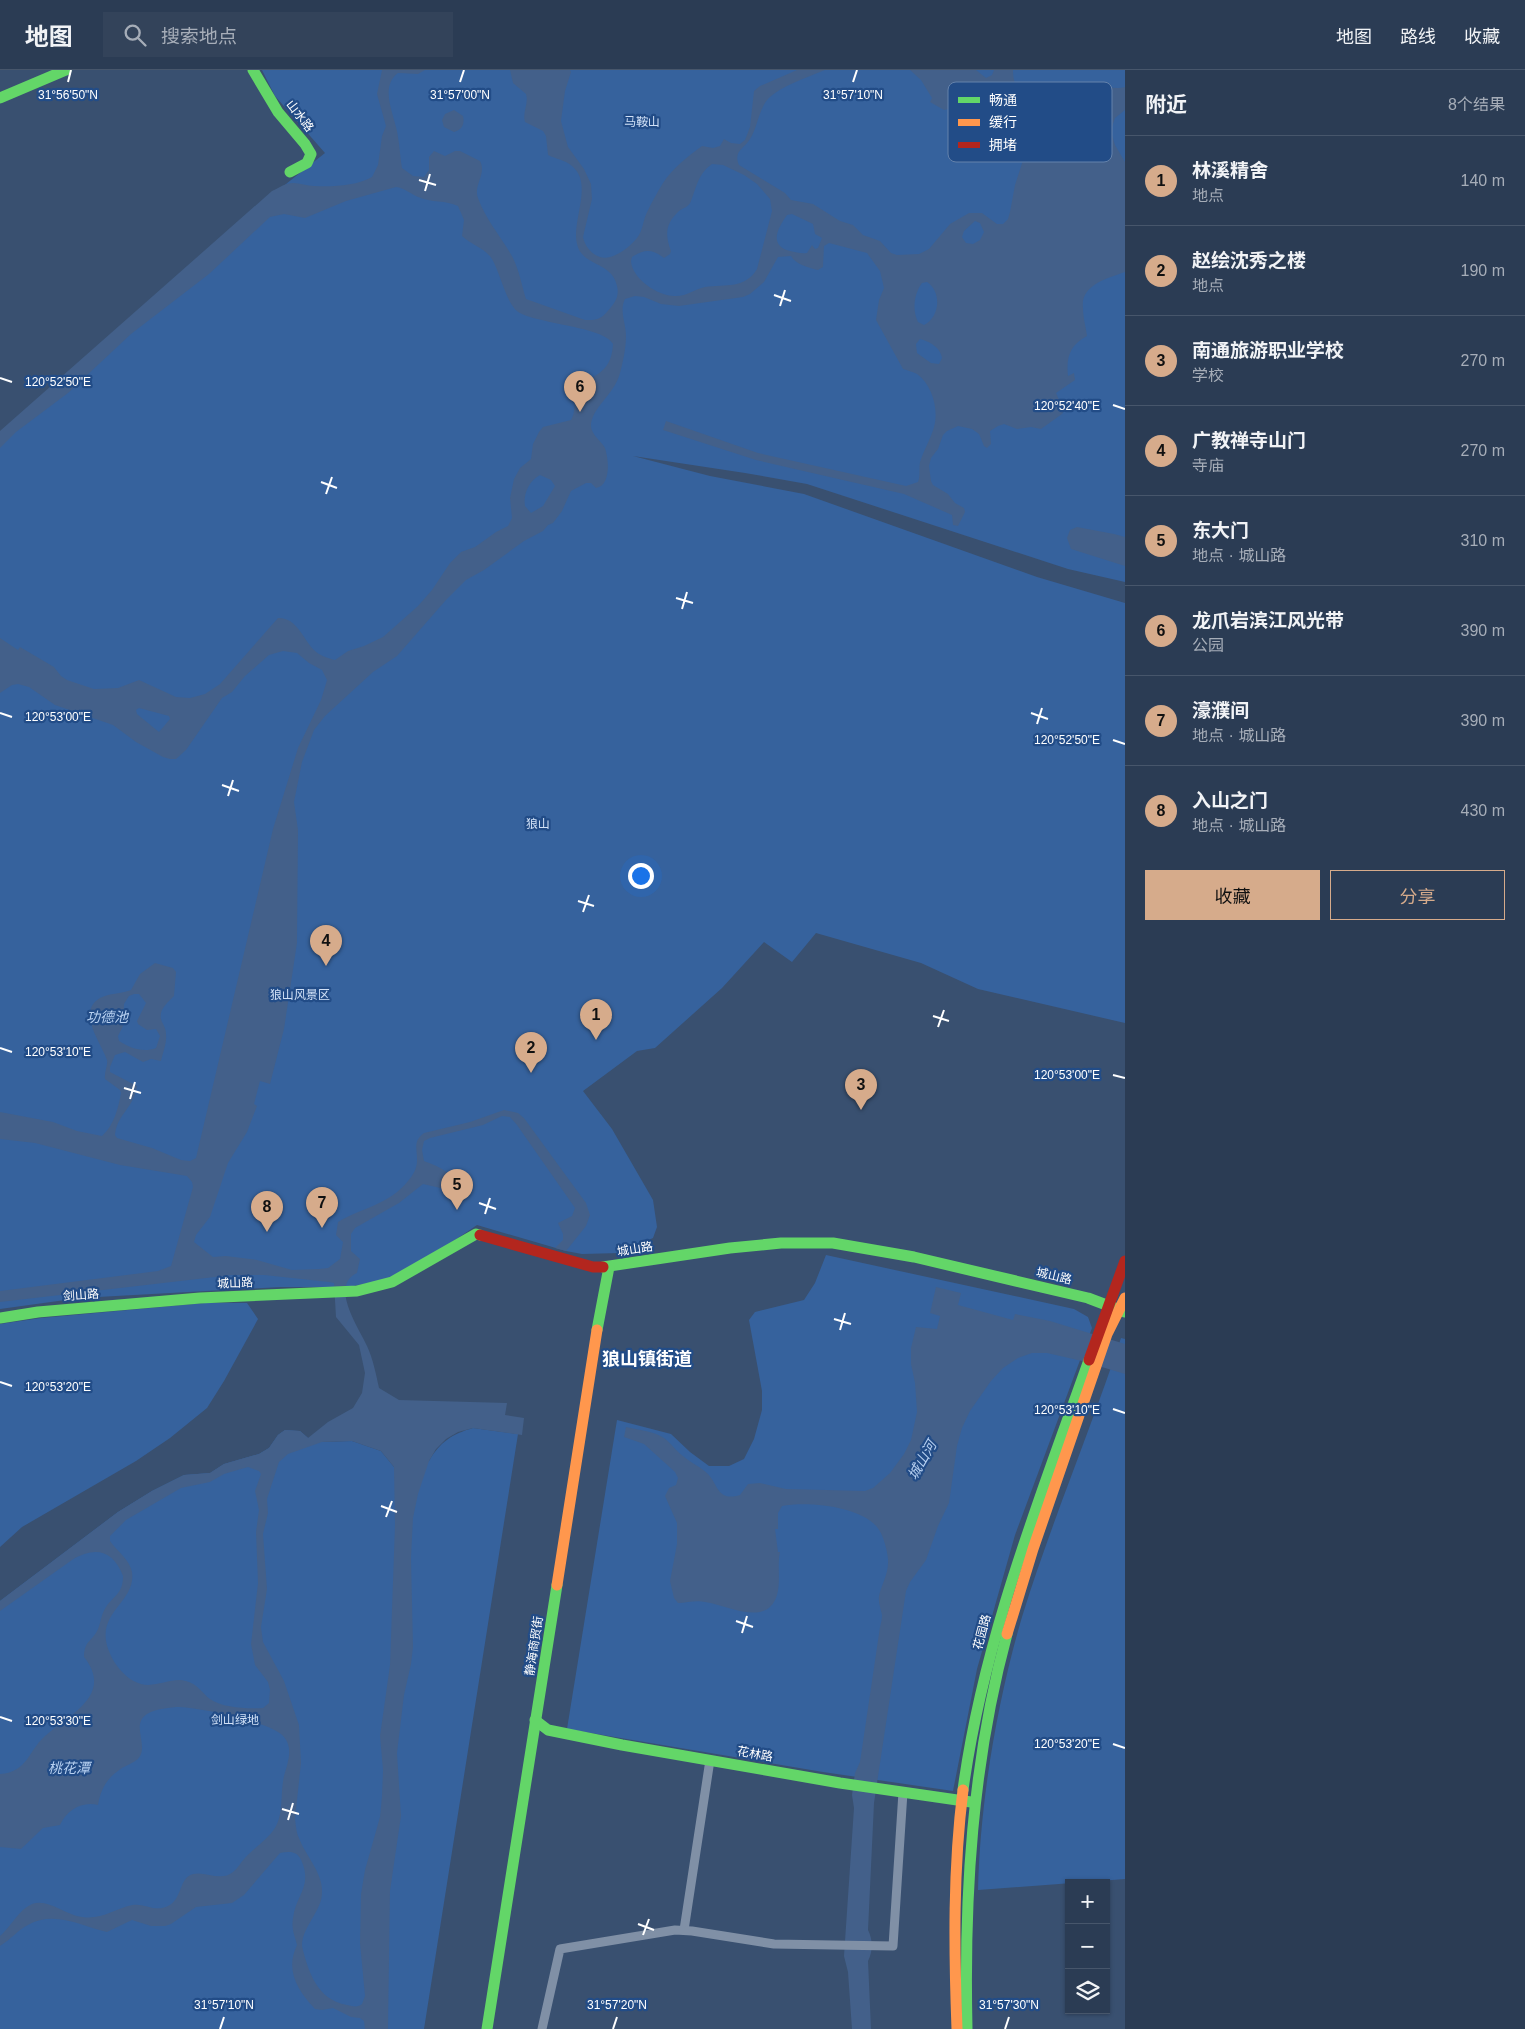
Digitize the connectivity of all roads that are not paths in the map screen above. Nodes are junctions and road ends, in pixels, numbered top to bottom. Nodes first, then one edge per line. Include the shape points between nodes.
1 (66, 70) edge
2 (253, 70) edge
3 (0, 98) edge
4 (290, 172) dead end
5 (1125, 1261) edge
6 (609, 1267) junction
7 (1125, 1298) edge
8 (164, 1302) joint
9 (1108, 1306) junction
10 (1123, 1313) edge
11 (0, 1318) edge
12 (1103, 1333) junction
13 (535, 1720) junction
14 (710, 1760) junction
15 (903, 1792) junction
16 (968, 1802) junction
17 (684, 1930) junction
18 (487, 2029) edge
19 (542, 2029) edge
20 (957, 2029) edge
21 (966, 2029) edge

1 - 3 street
2 - 4 street, 山水路 via 278,112 310,154 306,163
5 - 9 street, 花园路
6 - 8 street, 城山路 via 593,1267 476,1234 392,1282 357,1292
6 - 9 street, 城山路 via 730,1248 781,1243 833,1243 914,1257 1088,1298
6 - 13 street, 静海商贸街
7 - 10 street, 花园路
8 - 11 street, 剑山路
9 - 10 street, 城山路
9 - 12 street, 花园路
10 - 12 street, 花园路
12 - 16 street, 花园路 via 1019,1590 995,1679
13 - 14 street, 花林路 via 548,1730
13 - 18 street, 静海商贸街
14 - 15 street, 花林路
14 - 17 street
15 - 16 street, 花林路
15 - 17 street via 893,1946 774,1944
16 - 20 street, 花园路 via 955,1875
16 - 21 street, 花园路 via 964,1959
17 - 19 street via 560,1949

